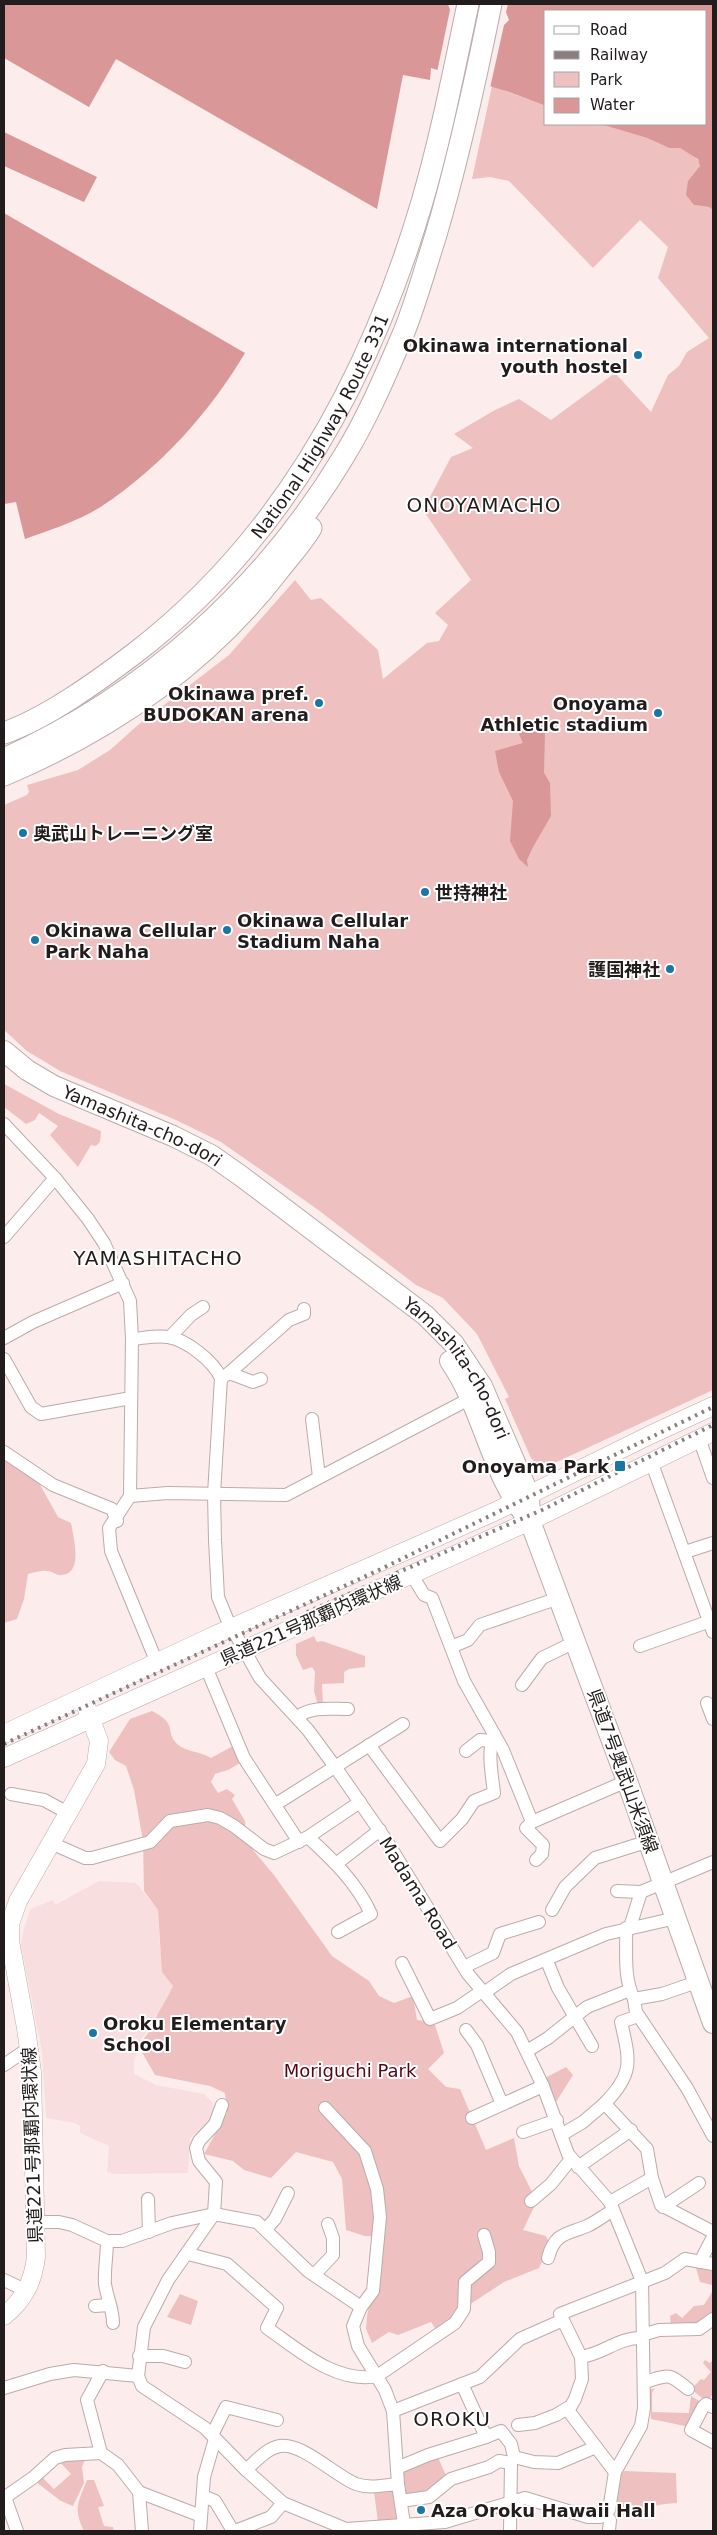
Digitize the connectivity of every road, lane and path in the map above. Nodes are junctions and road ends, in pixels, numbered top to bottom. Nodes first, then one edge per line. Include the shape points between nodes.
1 (468, 4) edge
2 (492, 4) edge
3 (344, 456) junction
4 (4, 733) edge
5 (4, 759) edge
6 (4, 775) edge
7 (4, 1051) edge
8 (4, 1070) edge
9 (4, 1124) edge
10 (55, 1178) junction
11 (4, 1237) edge
12 (123, 1283) junction
13 (203, 1306) dead end
14 (304, 1309) dead end
15 (170, 1337) junction
16 (4, 1338) edge
17 (132, 1339) junction
18 (4, 1359) edge
19 (225, 1375) junction
20 (261, 1379) dead end
21 (131, 1398) junction
22 (471, 1398) junction
23 (713, 1406) edge
24 (312, 1419) dead end
25 (706, 1435) edge
26 (4, 1452) edge
27 (651, 1462) junction
28 (320, 1477) junction
29 (713, 1478) edge
30 (214, 1494) junction
31 (130, 1496) junction
32 (521, 1499) junction
33 (117, 1518) junction
34 (530, 1521) junction
35 (713, 1542) edge
36 (684, 1552) junction
37 (412, 1575) junction
38 (559, 1598) junction
39 (712, 1625) edge
40 (231, 1628) junction
41 (575, 1642) junction
42 (640, 1646) dead end
43 (451, 1647) junction
44 (243, 1650) junction
45 (157, 1663) junction
46 (206, 1667) junction
47 (522, 1686) dead end
48 (82, 1697) junction
49 (707, 1702) dead end
50 (348, 1709) dead end
51 (92, 1717) junction
52 (297, 1717) junction
53 (713, 1719) edge
54 (403, 1724) dead end
55 (4, 1734) edge
56 (492, 1738) junction
57 (369, 1745) junction
58 (466, 1751) dead end
59 (4, 1758) edge
60 (336, 1768) junction
61 (627, 1781) junction
62 (11, 1794) dead end
63 (360, 1802) junction
64 (276, 1804) junction
65 (68, 1813) junction
66 (532, 1822) junction
67 (380, 1830) junction
68 (304, 1839) junction
69 (649, 1841) junction
70 (52, 1843) junction
71 (536, 1860) dead end
72 (713, 1862) edge
73 (336, 1864) junction
74 (663, 1881) junction
75 (617, 1891) dead end
76 (641, 1892) junction
77 (552, 1910) dead end
78 (676, 1918) junction
79 (539, 1922) dead end
80 (7, 1924) edge
81 (628, 1927) junction
82 (338, 1932) dead end
83 (547, 1961) junction
84 (8, 1963) edge
85 (402, 1963) dead end
86 (464, 1967) junction
87 (697, 1982) junction
88 (483, 1992) junction
89 (632, 1995) junction
90 (638, 2016) junction
91 (575, 2017) junction
92 (713, 2023) edge
93 (466, 2030) dead end
94 (592, 2046) dead end
95 (29, 2048) junction
96 (526, 2051) junction
97 (4, 2065) edge
98 (543, 2086) junction
99 (502, 2104) junction
100 (604, 2104) junction
101 (222, 2105) dead end
102 (325, 2108) dead end
103 (472, 2118) dead end
104 (557, 2120) junction
105 (631, 2130) junction
106 (523, 2132) dead end
107 (561, 2135) junction
108 (713, 2136) edge
109 (574, 2163) junction
110 (652, 2178) junction
111 (699, 2183) dead end
112 (288, 2193) dead end
113 (148, 2199) dead end
114 (531, 2201) dead end
115 (612, 2206) junction
116 (662, 2207) junction
117 (214, 2214) junction
118 (35, 2222) junction
119 (328, 2224) dead end
120 (266, 2229) junction
121 (149, 2232) junction
122 (713, 2232) edge
123 (484, 2235) dead end
124 (713, 2237) edge
125 (107, 2241) junction
126 (188, 2254) junction
127 (548, 2258) dead end
128 (700, 2262) junction
129 (713, 2264) edge
130 (314, 2275) junction
131 (4, 2280) edge
132 (642, 2281) junction
133 (27, 2291) junction
134 (110, 2305) junction
135 (96, 2306) dead end
136 (361, 2307) junction
137 (4, 2316) edge
138 (713, 2319) edge
139 (563, 2320) junction
140 (113, 2323) dead end
141 (642, 2337) junction
142 (139, 2356) junction
143 (581, 2357) junction
144 (185, 2362) dead end
145 (103, 2371) junction
146 (138, 2376) junction
147 (377, 2376) junction
148 (645, 2382) junction
149 (462, 2384) junction
150 (4, 2388) edge
151 (688, 2388) dead end
152 (713, 2408) edge
153 (567, 2409) junction
154 (393, 2411) junction
155 (277, 2420) dead end
156 (518, 2425) dead end
157 (213, 2437) junction
158 (486, 2437) junction
159 (713, 2442) edge
160 (596, 2447) junction
161 (101, 2453) junction
162 (512, 2460) junction
163 (397, 2468) junction
164 (246, 2470) junction
165 (616, 2472) junction
166 (398, 2484) junction
167 (139, 2492) junction
168 (203, 2496) junction
169 (4, 2497) edge
170 (401, 2501) junction
171 (510, 2501) junction
172 (283, 2503) junction
173 (606, 2515) junction
174 (201, 2516) junction
175 (404, 2524) junction
176 (17, 2531) edge
177 (142, 2531) edge
178 (200, 2531) edge
179 (234, 2531) edge
180 (510, 2531) edge
181 (609, 2531) edge

1 - 4 highway, National Highway Route 331 via 421,203 380,321 339,406 288,493 224,572 151,640 65,702
2 - 3 highway, National Highway Route 331 via 446,198 404,330
3 - 5 highway, National Highway Route 331 via 264,566 206,626 157,668 108,703
3 - 6 highway, National Highway Route 331 via 338,484 308,534 239,620 197,659 114,719 54,753
7 - 32 main road, Yamashita-cho-dori via 54,1086 211,1155 425,1315 454,1344 487,1396
8 - 22 main road, Yamashita-cho-dori via 35,1091 172,1150 218,1176 425,1333 449,1359
9 - 10 street
10 - 11 street
10 - 12 street via 88,1218
12 - 16 street
12 - 17 street via 132,1310
13 - 15 street
14 - 19 street via 304,1314 288,1320
15 - 17 street
15 - 19 street
17 - 21 street
18 - 21 street via 31,1407 41,1414
19 - 20 street via 253,1382
19 - 30 street, Madama Road
21 - 31 street
22 - 28 street
22 - 32 main road, Yamashita-cho-dori
23 - 32 main road, 県道221号那覇内環状線
24 - 28 street
25 - 27 main road, 県道221号那覇内環状線
25 - 29 street
26 - 33 street via 53,1485 112,1509
27 - 34 main road, 県道221号那覇内環状線
27 - 36 street
28 - 30 street via 286,1495
30 - 31 street
30 - 40 street, Madama Road via 218,1597
31 - 33 street
32 - 34 main road, Yamashita-cho-dori
32 - 40 main road, 県道221号那覇内環状線
33 - 45 street via 109,1528 108,1542
34 - 37 main road, 県道221号那覇内環状線
34 - 38 main road, 県道7号奥武山米須線
35 - 36 street
36 - 39 street
37 - 43 street via 424,1595 432,1598
37 - 44 main road, 県道221号那覇内環状線
38 - 41 main road, 県道7号奥武山米須線
38 - 43 street via 480,1625 468,1640
39 - 42 street
40 - 44 street, Madama Road
40 - 45 main road, 県道221号那覇内環状線
41 - 47 street via 542,1658
41 - 61 main road, 県道7号奥武山米須線
43 - 56 street
44 - 46 main road, 県道221号那覇内環状線
44 - 52 street, Madama Road via 267,1688
45 - 48 main road, 県道221号那覇内環状線
46 - 51 main road, 県道221号那覇内環状線
46 - 64 street via 244,1758
48 - 51 main road, 県道221号那覇内環状線
48 - 55 main road, 県道221号那覇内環状線
49 - 53 street
50 - 52 street via 319,1709
51 - 59 main road, 県道221号那覇内環状線
51 - 65 main road, 県道221号那覇内環状線 via 99,1740 96,1764
52 - 60 street, Madama Road
54 - 57 street
56 - 57 street via 494,1794 474,1801 462,1819 440,1841
56 - 58 street via 480,1740
56 - 66 street via 503,1750
57 - 60 street
60 - 63 street, Madama Road
60 - 64 street
61 - 66 street
61 - 69 main road, 県道7号奥武山米須線
62 - 65 street via 44,1800
63 - 67 street, Madama Road
63 - 68 street
64 - 68 street
65 - 70 main road, 県道221号那覇内環状線
66 - 71 street via 527,1831 543,1845 542,1854
67 - 73 street
67 - 86 street, Madama Road
68 - 70 street via 279,1852 270,1852 234,1826 208,1815 170,1821 150,1842 92,1858 84,1858
68 - 73 street
69 - 74 main road, 県道7号奥武山米須線
69 - 77 street via 595,1858 565,1887
70 - 80 main road, 県道221号那覇内環状線
72 - 74 street
73 - 82 street via 356,1888 371,1914
74 - 76 street
74 - 78 main road, 県道7号奥武山米須線
75 - 76 street
76 - 81 street
78 - 81 street
78 - 87 main road, 県道7号奥武山米須線
79 - 86 street via 500,1934 493,1953
80 - 84 main road, 県道221号那覇内環状線
81 - 83 street
81 - 89 street via 626,1962
83 - 88 street via 511,1974
83 - 91 street
84 - 95 main road, 県道221号那覇内環状線
85 - 88 street via 430,2019
86 - 88 street, Madama Road
87 - 89 street via 662,1994
87 - 92 main road, 県道7号奥武山米須線
88 - 96 street, Madama Road via 517,2032
89 - 90 street
89 - 91 street via 588,2007
90 - 100 street via 621,2022 628,2072
90 - 108 street via 688,2088
91 - 94 street
91 - 96 street
93 - 99 street via 477,2046
95 - 97 street
95 - 118 main road, 県道221号那覇内環状線
96 - 98 street, Madama Road
98 - 99 street
98 - 104 street, Madama Road
99 - 103 street
100 - 105 street
100 - 107 street
101 - 117 street via 215,2124 196,2148 199,2161 216,2182
102 - 136 street via 366,2150 377,2189 380,2217 375,2282 373,2291
104 - 106 street
104 - 107 street, Madama Road
105 - 109 street
105 - 110 street via 648,2149
107 - 109 street, Madama Road
109 - 114 street
109 - 115 street, Madama Road
110 - 115 street
110 - 116 street
111 - 116 street
112 - 120 street
113 - 121 street
115 - 127 street via 590,2225 558,2237
115 - 132 street, Madama Road
116 - 122 street
117 - 120 street via 257,2222
117 - 121 street via 172,2223
117 - 126 street
118 - 125 street via 72,2225
118 - 133 main road, 県道221号那覇内環状線 via 35,2264
119 - 130 street via 333,2238 333,2256
120 - 130 street
121 - 125 street via 122,2242
123 - 147 street via 489,2262 465,2282 464,2309 455,2323
124 - 128 street
125 - 134 street via 105,2283
126 - 142 street via 150,2312
126 - 147 street via 227,2264 277,2308 267,2328 297,2351 347,2374 364,2378
128 - 129 street
128 - 132 street via 684,2259 665,2273
130 - 136 street
131 - 133 street
132 - 139 street via 560,2314
132 - 141 street, Madama Road
133 - 137 main road, 県道221号那覇内環状線
134 - 135 street
134 - 140 street
136 - 147 street via 353,2321 354,2332
138 - 141 street via 699,2329 659,2330
139 - 143 street
139 - 149 street via 520,2339 480,2377
141 - 143 street via 627,2338 596,2354
141 - 148 street, Madama Road
142 - 144 street via 163,2356
142 - 146 street
143 - 153 street via 582,2379 575,2399
145 - 146 street
145 - 150 street via 74,2370 50,2374
145 - 161 street via 87,2400
146 - 157 street via 142,2386 206,2428
147 - 154 street
148 - 151 street via 670,2375
148 - 165 street, Madama Road via 641,2426
149 - 154 street
149 - 158 street
152 - 159 street via 706,2404 691,2430
153 - 156 street via 535,2423
153 - 160 street
154 - 163 street
155 - 157 street via 226,2406
157 - 164 street
157 - 168 street
158 - 162 street via 501,2432 511,2444
158 - 163 street
160 - 162 street via 558,2463
160 - 165 street
161 - 167 street via 118,2465
161 - 169 street via 65,2454 55,2458
162 - 170 street via 499,2461 451,2479 429,2496
162 - 171 street
163 - 166 street
164 - 166 street via 264,2454 287,2446 357,2484 369,2487
164 - 172 street
165 - 173 street via 612,2504
166 - 170 street
167 - 174 street
167 - 177 street
168 - 174 street
168 - 179 street via 215,2501
169 - 176 street
170 - 175 street
171 - 173 street via 525,2498 588,2517
171 - 175 street via 490,2510 444,2522
171 - 180 street
172 - 175 street via 346,2529
172 - 179 street via 271,2517
173 - 181 street via 610,2520
174 - 178 street

